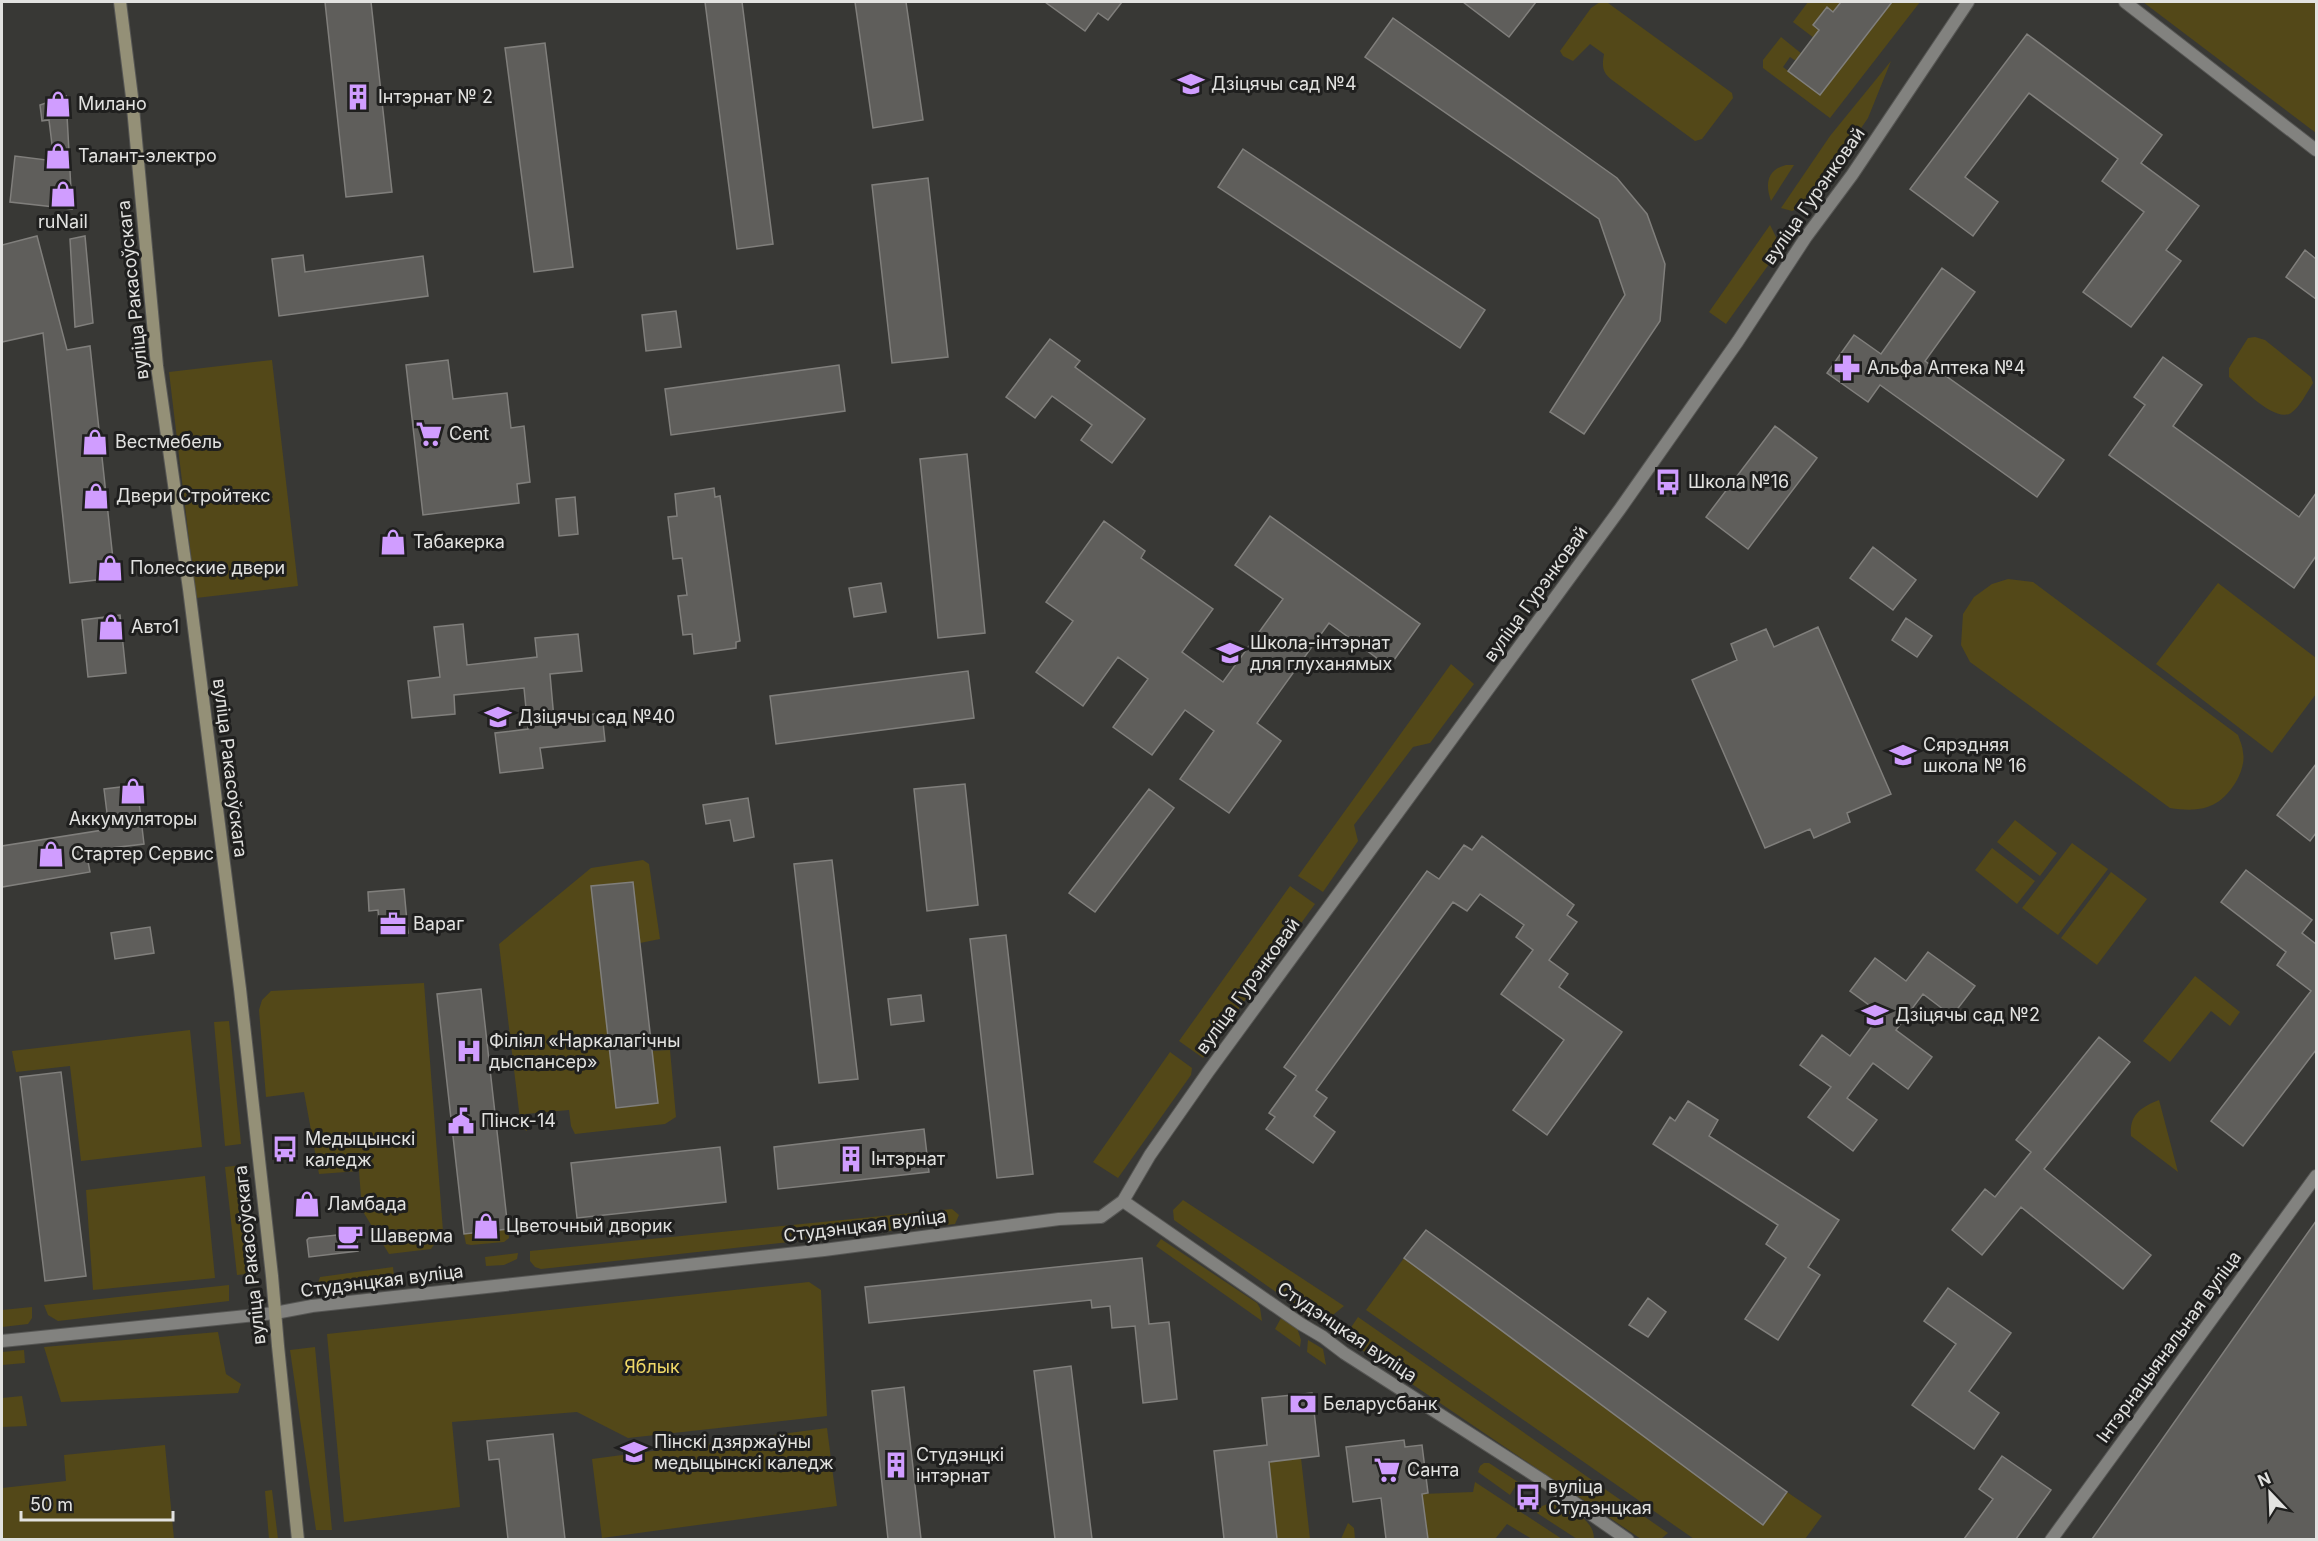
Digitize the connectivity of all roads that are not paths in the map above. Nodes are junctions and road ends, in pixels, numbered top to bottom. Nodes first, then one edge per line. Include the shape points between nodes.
1 (120, 2) edge
2 (1968, 2) edge
3 (2124, 2) edge
4 (2316, 150) edge
5 (2316, 1176) edge
6 (1123, 1201) junction
7 (275, 1313) junction
8 (2, 1341) edge
9 (298, 1539) edge
10 (1628, 1539) edge
11 (2051, 1539) edge

1 - 7 main road, вуліца Ракасоўскага via 157,366 240,989
2 - 6 street, вуліца Гурэнковай via 1620,509 1208,1072
3 - 4 street
5 - 11 street, Інтэрнацыянальная вуліца
6 - 7 street, Студэнцкая вуліца via 1101,1217
6 - 10 street, Студэнцкая вуліца via 1344,1353
7 - 8 street, Студэнцкая вуліца
7 - 9 main road, вуліца Ракасоўскага

